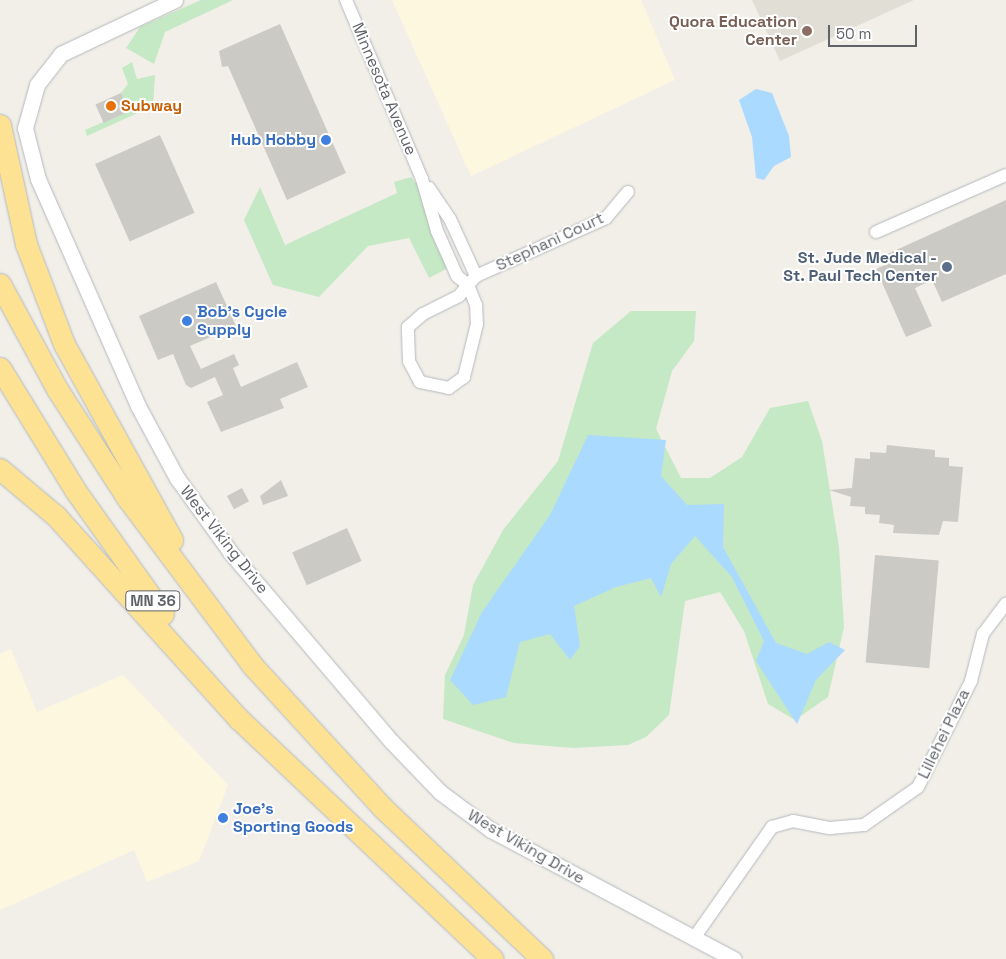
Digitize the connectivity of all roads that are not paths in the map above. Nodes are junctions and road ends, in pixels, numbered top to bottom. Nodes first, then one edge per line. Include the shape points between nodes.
1 (175, 0) edge
2 (346, 0) edge
3 (0, 125) edge
4 (1006, 175) edge
5 (628, 192) dead end
6 (876, 232) dead end
7 (472, 281) junction
8 (0, 284) edge
9 (0, 368) edge
10 (0, 469) edge
11 (1006, 604) edge
12 (240, 649) junction
13 (338, 810) junction
14 (694, 938) junction
15 (493, 959) edge
16 (542, 959) edge
17 (734, 959) edge

1 - 14 street, West Viking Drive via 61,54 37,85 25,128 34,170 155,441 198,511 231,553 392,742 440,792 491,830
2 - 7 street, Minnesota Avenue via 422,179 437,231 457,276
3 - 12 highway via 26,244 64,344 101,418
4 - 6 street
5 - 7 street, Stephani Court via 606,218
7 - 7 street, Minnesota Avenue via 459,296 408,327 410,360 420,382 433,388 449,388 464,377 477,324
8 - 12 highway, MN 36 via 57,389 128,499
9 - 13 highway, MN 36 via 75,490 170,623 262,731
10 - 13 highway via 56,516 239,719
11 - 14 street, Lillehei Plaza via 983,634 971,681 918,787 864,825 830,828 792,821 772,827
12 - 16 highway, MN 36 via 337,761
13 - 15 highway, MN 36
14 - 17 street, West Viking Drive

